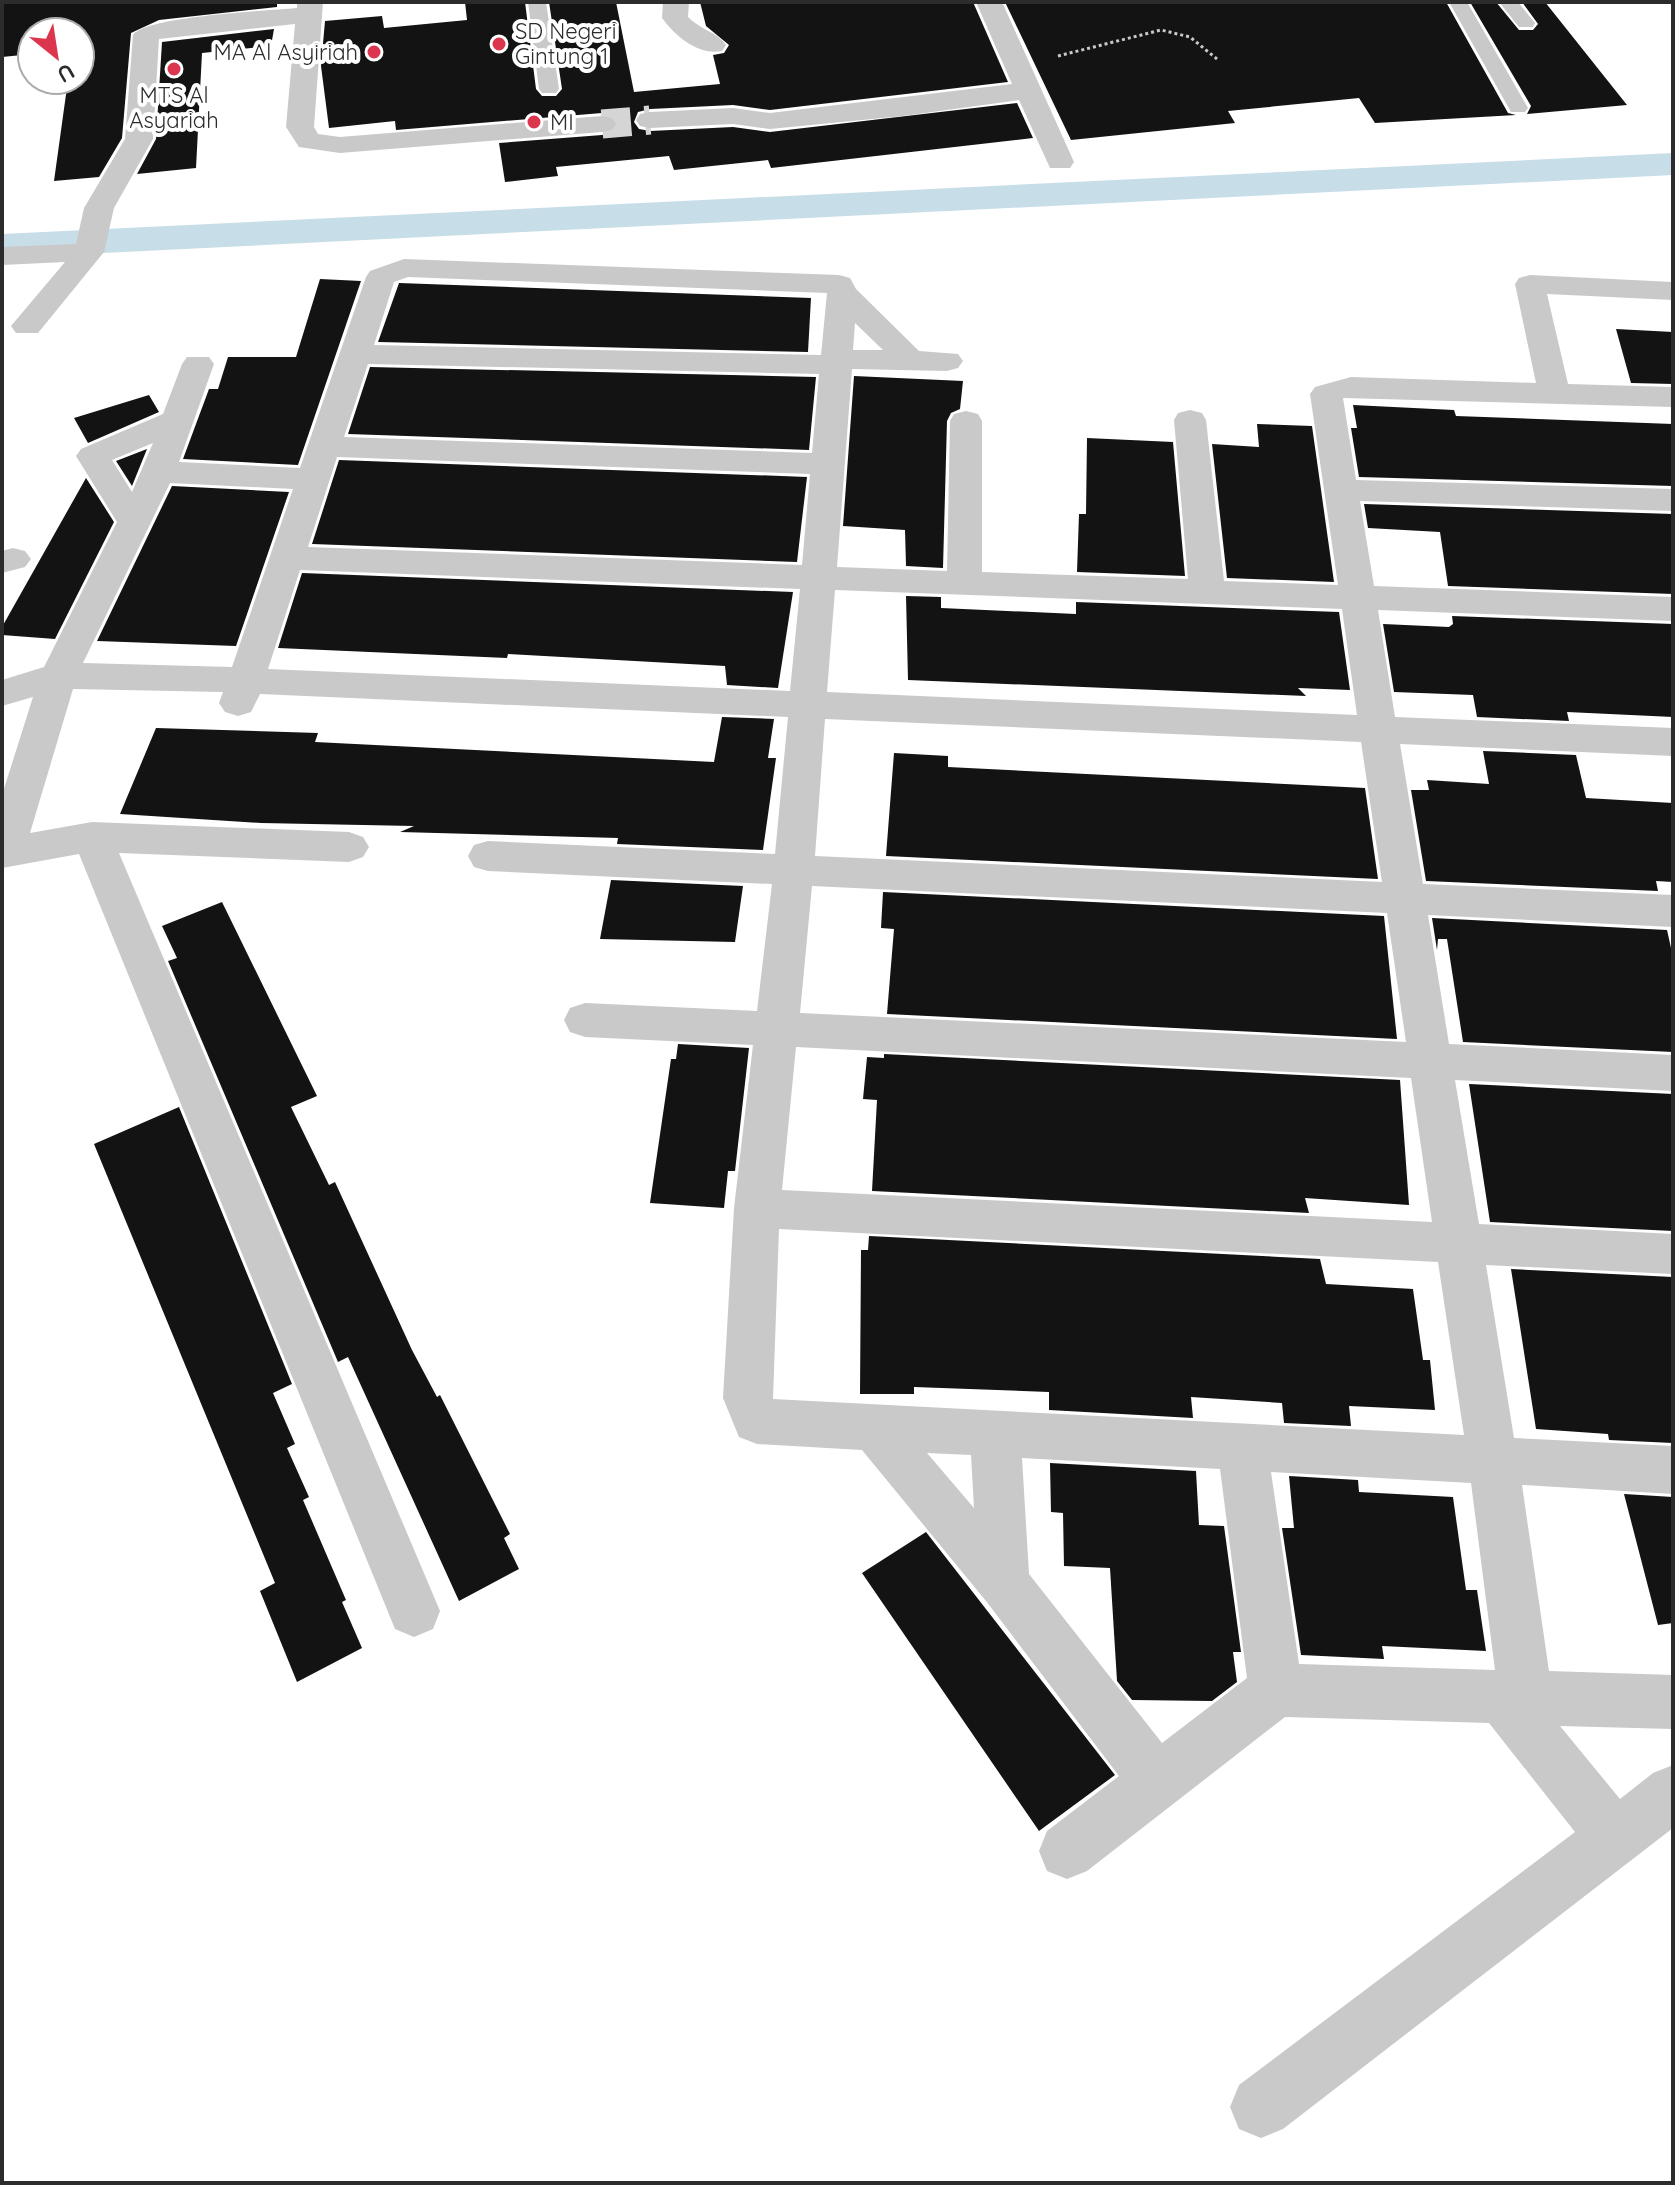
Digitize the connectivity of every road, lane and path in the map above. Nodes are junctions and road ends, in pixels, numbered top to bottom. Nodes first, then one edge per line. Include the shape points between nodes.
1 (537, 2) edge
2 (676, 2) edge
3 (989, 2) edge
4 (1458, 2) edge
5 (1508, 2) edge
6 (309, 9) edge
7 (1526, 23) dead end
8 (713, 45) dead end
9 (1217, 59) dead end
10 (549, 89) dead end
11 (1028, 90) junction
12 (1518, 108) dead end
13 (650, 120) tunnel mouth
14 (602, 124) tunnel mouth
15 (1060, 162) dead end
16 (90, 248) junction
17 (2, 256) edge
18 (1673, 291) edge
19 (842, 292) junction
20 (1532, 301) junction
21 (1673, 306) edge
22 (27, 326) dead end
23 (355, 354) junction
24 (911, 361) junction
25 (947, 361) dead end
26 (838, 362) junction
27 (198, 364) dead end
28 (1554, 394) junction
29 (1673, 397) edge
30 (181, 419) junction
31 (1190, 420) dead end
32 (966, 421) dead end
33 (319, 463) junction
34 (827, 464) junction
35 (159, 472) junction
36 (1341, 490) junction
37 (1673, 500) edge
38 (134, 521) junction
39 (286, 558) junction
40 (820, 578) junction
41 (964, 582) junction
42 (1207, 590) junction
43 (1359, 598) junction
44 (1673, 609) edge
45 (54, 691) junction
46 (242, 691) junction
47 (2, 693) edge
48 (807, 715) junction
49 (2, 717) edge
50 (1381, 740) junction
51 (1673, 742) edge
52 (1673, 762) edge
53 (92, 837) junction
54 (349, 847) dead end
55 (3, 853) edge
56 (488, 856) dead end
57 (794, 870) junction
58 (1406, 898) junction
59 (1673, 911) edge
60 (585, 1020) dead end
61 (776, 1029) junction
62 (1430, 1062) junction
63 (1673, 1073) edge
64 (757, 1208) junction
65 (1459, 1245) junction
66 (1673, 1254) edge
67 (874, 1427) junction
68 (995, 1434) junction
69 (1242, 1448) junction
70 (1493, 1462) junction
71 (1673, 1470) edge
72 (1004, 1583) junction
73 (414, 1611) dead end
74 (1276, 1690) junction
75 (1514, 1698) junction
76 (1673, 1702) edge
77 (1157, 1781) junction
78 (1673, 1793) edge
79 (1615, 1837) junction
80 (1067, 1851) dead end
81 (1261, 2107) dead end

1 - 10 lane
2 - 8 street via 675,18 686,31
3 - 11 street
4 - 12 lane
5 - 7 lane
6 - 14 street via 300,127 309,141 340,145
6 - 16 street via 149,32 144,39 139,139 99,208
9 - 11 path via 1190,37 1161,30 1053,58
11 - 13 street via 770,121 733,116
11 - 15 street
16 - 17 street
16 - 22 street
18 - 20 street via 1530,284
19 - 23 street via 839,284 404,268 381,277
19 - 24 street
19 - 26 street
20 - 21 street
20 - 28 street
23 - 26 street
23 - 33 street
24 - 25 street
24 - 26 street
26 - 34 street
27 - 30 street
28 - 29 street
28 - 36 street via 1332,390 1326,394
30 - 35 street
30 - 38 street via 93,456
31 - 42 street
32 - 41 street
33 - 34 street
33 - 35 street
33 - 39 street
34 - 40 street
35 - 38 street
36 - 37 street
36 - 43 street
38 - 45 street
39 - 40 street
39 - 46 street
40 - 41 street
40 - 48 street
41 - 42 street
42 - 43 street
43 - 44 street
43 - 50 street
45 - 46 street via 110,700
45 - 47 street
45 - 49 street
45 - 55 street
46 - 48 street
48 - 50 street
48 - 57 street
50 - 51 street
50 - 52 street
50 - 58 street
53 - 54 street
53 - 55 street
53 - 73 street
56 - 57 street
57 - 58 street
57 - 61 street
58 - 59 street
58 - 62 street
60 - 61 street
61 - 62 street
61 - 64 street
62 - 63 street
62 - 65 street
64 - 65 street
64 - 67 street via 748,1398 757,1421
65 - 66 street
65 - 70 street
67 - 68 street
67 - 72 street
68 - 69 street
68 - 72 street
69 - 70 street
69 - 74 street
70 - 71 street
70 - 75 street
72 - 77 street
74 - 75 street
74 - 77 street
75 - 76 street
75 - 79 street
77 - 80 street
78 - 79 street
79 - 81 street

